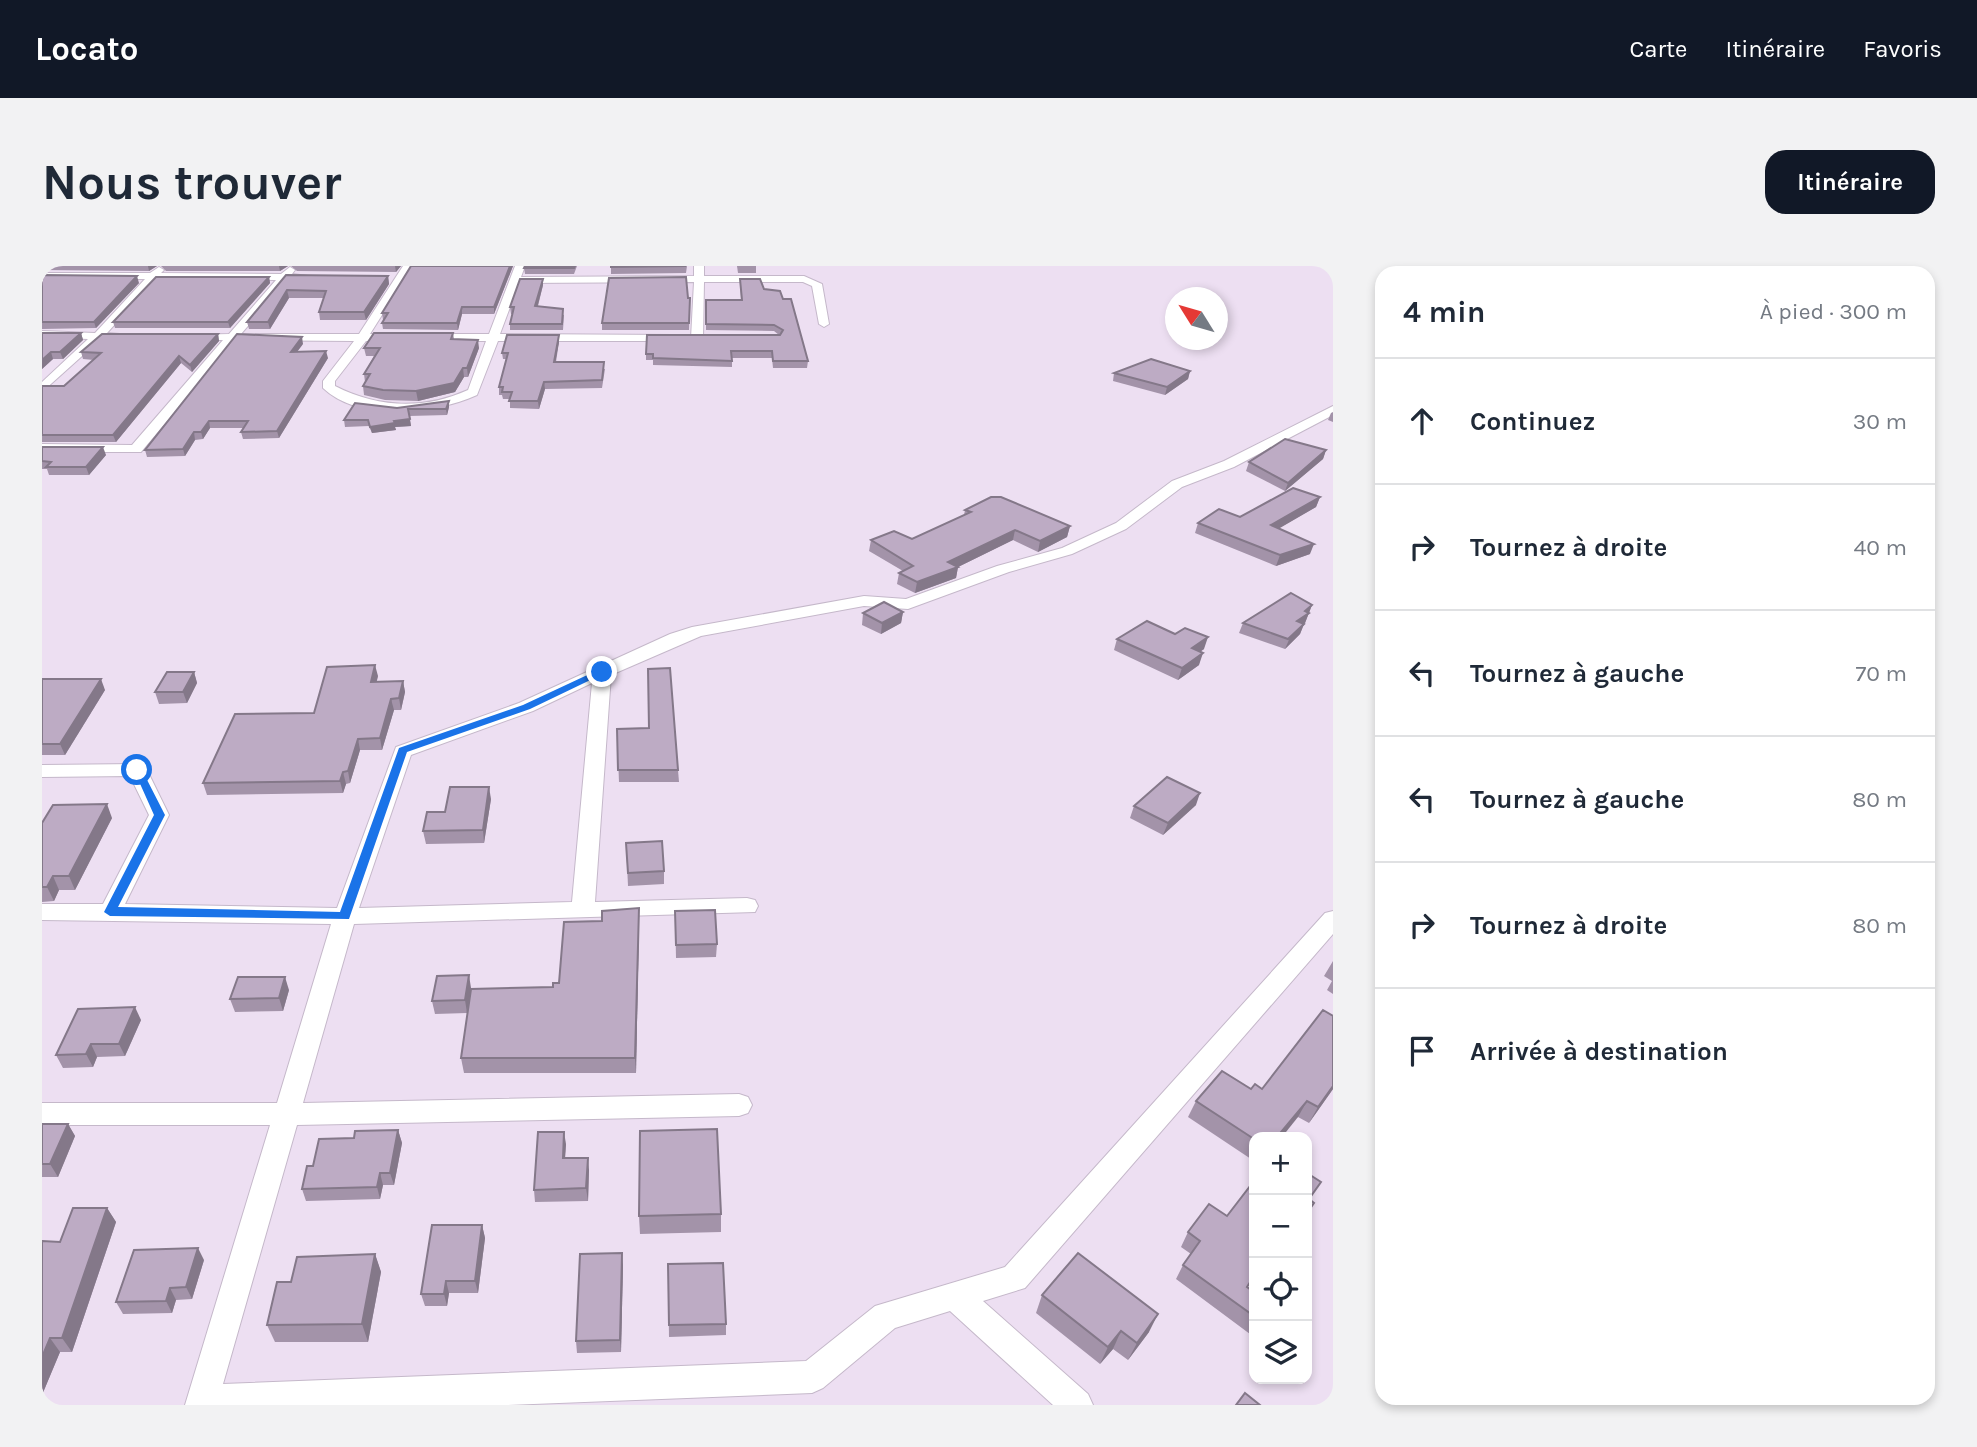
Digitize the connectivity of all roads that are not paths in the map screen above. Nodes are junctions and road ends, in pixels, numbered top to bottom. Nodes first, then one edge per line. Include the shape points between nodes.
1 (51, 266) edge
2 (164, 266) edge
3 (292, 266) edge
4 (408, 266) edge
5 (520, 266) edge
6 (699, 266) edge
7 (42, 274) edge
8 (153, 276) junction
9 (284, 277) junction
10 (323, 277) edge
11 (698, 279) junction
12 (515, 280) junction
13 (824, 324) dead end
14 (42, 334) edge
15 (97, 337) junction
16 (138, 337) edge
17 (180, 337) edge
18 (235, 337) junction
19 (363, 337) junction
20 (710, 337) edge
21 (494, 338) junction
22 (697, 338) junction
23 (42, 388) edge
24 (1333, 410) edge
25 (42, 448) edge
26 (602, 672) junction
27 (42, 771) edge
28 (747, 906) dead end
29 (583, 910) junction
30 (42, 912) edge
31 (110, 912) junction
32 (345, 916) junction
33 (1333, 919) edge
34 (739, 1105) dead end
35 (42, 1114) edge
36 (287, 1114) junction
37 (955, 1296) junction
38 (585, 1396) edge
39 (201, 1403) edge
40 (1077, 1405) edge

1 - 7 street
2 - 8 street
3 - 9 street
4 - 19 street via 394,278
5 - 12 street
6 - 11 street
7 - 8 street
8 - 9 street
8 - 15 street
9 - 10 street
9 - 18 street
11 - 12 street
11 - 13 street via 811,281 817,284
11 - 22 street
12 - 21 street
14 - 15 street
15 - 16 street
15 - 23 street
17 - 18 street
18 - 19 street
18 - 25 street via 136,449
19 - 21 street
19 - 21 street via 329,381 329,388 360,400 404,408 443,405 473,392
20 - 22 street
21 - 22 street
24 - 26 street via 1229,464 1177,484 1121,526 1067,551 908,604 864,601 698,631
26 - 29 street
26 - 32 street via 526,707 403,751
27 - 31 street via 137,770 159,815
28 - 29 street
29 - 32 street
30 - 31 street
31 - 32 street
32 - 36 street
33 - 37 street via 1014,1278
34 - 36 street
35 - 36 street
36 - 39 street
37 - 38 street via 886,1316 812,1377
37 - 40 street
38 - 39 street

